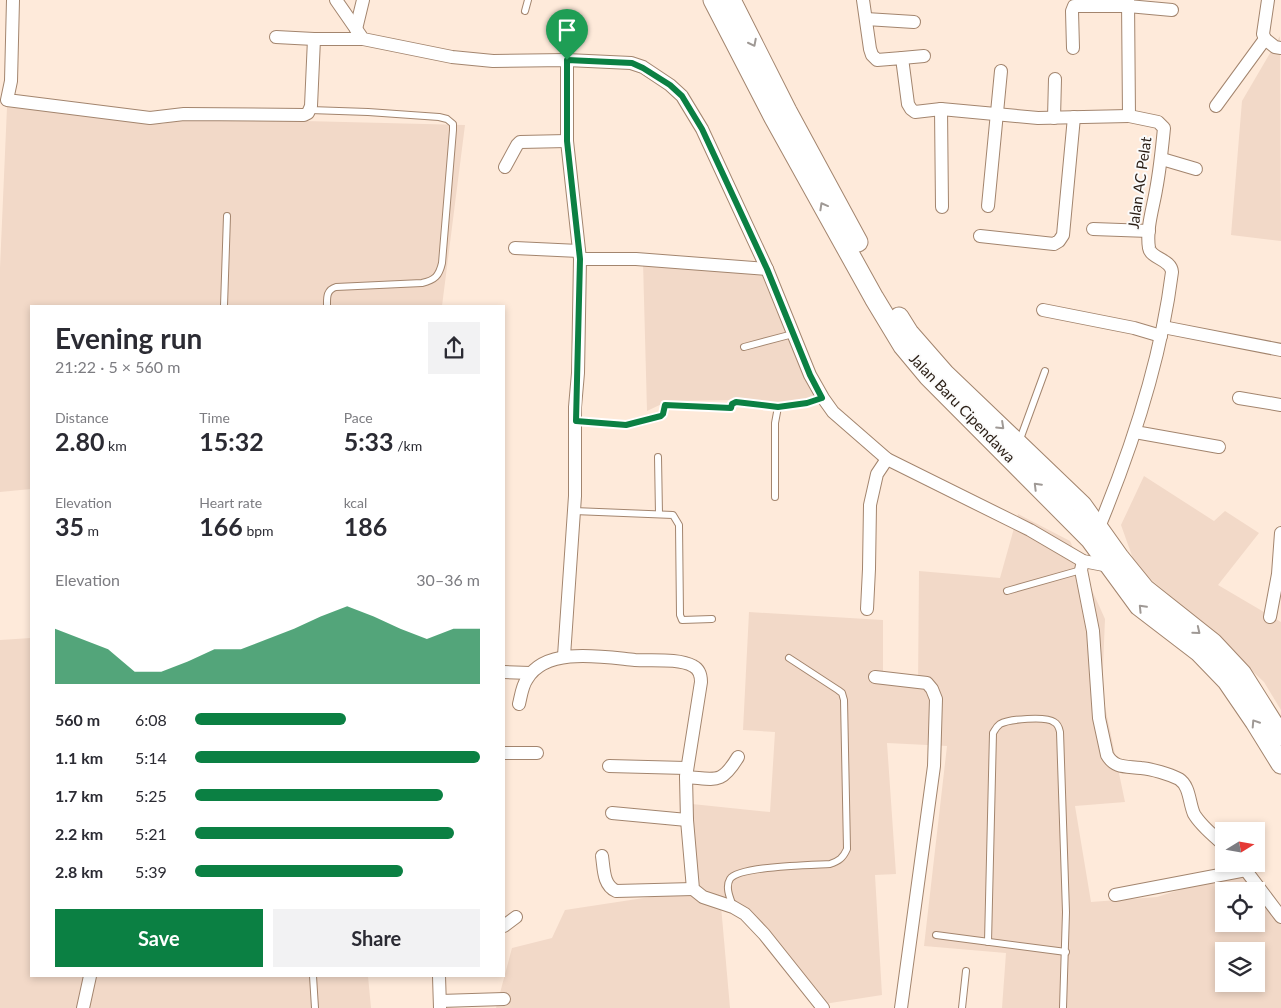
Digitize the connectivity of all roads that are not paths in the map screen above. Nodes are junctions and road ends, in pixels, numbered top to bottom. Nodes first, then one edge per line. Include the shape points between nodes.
1 (12, 0) edge
2 (336, 0) edge
3 (363, 0) edge
4 (528, 0) edge
5 (712, 0) edge
6 (731, 0) edge
7 (862, 0) edge
8 (1268, 0) edge
9 (1128, 3) edge
10 (1172, 10) dead end
11 (524, 11) dead end
12 (866, 19) junction
13 (914, 22) dead end
14 (360, 34) junction
15 (276, 37) dead end
16 (314, 39) junction
17 (1264, 40) junction
18 (1073, 48) dead end
19 (1281, 48) edge
20 (924, 56) dead end
21 (902, 58) junction
22 (567, 60) junction
23 (1001, 71) dead end
24 (1055, 79) dead end
25 (4, 99) edge
26 (1216, 106) dead end
27 (941, 109) junction
28 (310, 110) junction
29 (996, 113) junction
30 (781, 114) junction
31 (1128, 116) junction
32 (1054, 118) junction
33 (1074, 118) junction
34 (567, 141) junction
35 (1162, 159) junction
36 (505, 167) dead end
37 (1196, 169) dead end
38 (988, 206) dead end
39 (942, 207) dead end
40 (227, 216) dead end
41 (1093, 229) dead end
42 (1149, 231) junction
43 (980, 236) dead end
44 (515, 248) dead end
45 (580, 255) junction
46 (767, 269) junction
47 (879, 296) junction
48 (224, 305) edge
49 (327, 305) edge
50 (1043, 310) dead end
51 (1162, 331) junction
52 (795, 334) junction
53 (744, 347) dead end
54 (1281, 350) edge
55 (1045, 371) dead end
56 (822, 398) junction
57 (1239, 398) dead end
58 (1281, 405) edge
59 (778, 407) junction
60 (576, 421) junction
61 (1135, 432) junction
62 (1019, 443) junction
63 (1219, 447) dead end
64 (658, 456) dead end
65 (888, 459) junction
66 (775, 498) dead end
67 (574, 511) junction
68 (659, 514) junction
69 (1099, 528) junction
70 (1281, 533) edge
71 (1114, 561) junction
72 (1082, 566) junction
73 (1007, 590) dead end
74 (867, 609) dead end
75 (1270, 616) dead end
76 (712, 619) dead end
77 (564, 656) junction
78 (789, 658) dead end
79 (505, 672) edge
80 (530, 674) junction
81 (875, 677) dead end
82 (519, 704) dead end
83 (1281, 736) edge
84 (505, 753) edge
85 (537, 753) dead end
86 (738, 757) dead end
87 (1281, 764) edge
88 (610, 766) dead end
89 (686, 773) junction
90 (612, 813) dead end
91 (687, 820) junction
92 (1215, 836) edge
93 (602, 856) dead end
94 (1221, 872) edge
95 (1248, 872) edge
96 (693, 889) junction
97 (1115, 895) dead end
98 (733, 907) junction
99 (516, 917) dead end
100 (1281, 917) edge
101 (505, 925) edge
102 (936, 935) dead end
103 (988, 942) junction
104 (1066, 952) junction
105 (966, 971) dead end
106 (90, 977) edge
107 (313, 977) edge
108 (439, 977) edge
109 (504, 998) dead end
110 (440, 1005) edge
111 (83, 1008) edge
112 (315, 1008) edge
113 (823, 1008) edge
114 (901, 1008) edge
115 (962, 1008) edge
116 (1063, 1008) edge

1 - 25 street via 10,81
2 - 14 street
3 - 14 street
4 - 11 lane
5 - 30 main road, Jalan Baru Cipendawa
6 -> 30 main road, Jalan Baru Cipendawa
7 - 12 street
8 - 17 street
9 - 10 street
9 - 18 street via 1074,6
9 - 31 street, Jalan AC Pelat
12 - 13 street
12 - 21 street via 872,55 877,60
14 - 16 street
14 - 22 street via 452,57 493,61
15 - 16 street
16 - 28 street
17 - 19 street
17 - 26 street
20 - 21 street
21 - 27 street via 910,109 916,112
22 - 34 street
22 - 46 street via 632,63 670,85 682,96 702,129
23 - 29 street
24 - 32 street
25 - 28 street via 150,118 184,114 298,116
27 - 29 street
27 - 39 street
28 - 49 lane via 439,118 453,124 442,263 438,277 422,283 336,287 328,293
29 - 32 street
29 - 38 street
30 - 47 main road, Jalan Baru Cipendawa
31 - 33 street
31 - 35 street, Jalan AC Pelat via 1162,125
32 - 33 street
33 - 43 street via 1059,241 1054,244
34 - 36 street via 520,142
34 - 45 street
35 - 37 street
35 - 42 street, Jalan AC Pelat
40 - 48 lane
41 - 42 street
42 - 51 street, Jalan AC Pelat via 1151,252 1171,267
44 - 45 street
45 - 46 street
45 - 60 street
46 - 52 street
47 -> 62 main road, Jalan Baru Cipendawa via 944,373
71 -> 47 main road, Jalan Baru Cipendawa via 928,376 903,346
50 - 51 street
51 - 54 street
51 - 61 street
52 - 53 lane
52 - 56 street
55 - 62 lane
56 - 59 lane
56 - 65 street via 841,420
57 - 58 street
59 - 60 lane via 736,402 731,408 665,405 661,416 626,425
59 - 66 lane via 775,422
60 - 67 street
61 - 63 street
61 - 69 street
62 - 69 main road, Jalan Baru Cipendawa via 1082,505
64 - 68 lane
65 - 72 street via 1030,530
65 - 74 street via 877,474 870,505
67 - 68 lane
67 - 77 street
68 - 76 lane via 674,515 679,525 682,620
69 - 71 main road, Jalan Baru Cipendawa
70 - 75 street
71 - 72 street
71 -> 83 main road, Jalan Baru Cipendawa via 1213,644 1242,674
87 -> 71 main road, Jalan Baru Cipendawa via 1227,681 1199,652 1139,606
72 - 73 lane
72 - 92 street via 1093,631 1099,718 1107,755 1116,765 1142,768 1179,779 1187,790 1194,814
77 - 80 street via 543,664
77 - 89 street via 681,662 695,667 701,682
78 - 98 lane via 842,693 846,849 844,856 830,864 736,873 728,884
79 - 80 street
80 - 82 street
81 - 114 street via 926,683 936,699 934,766
84 - 85 street
86 - 89 street via 721,778
88 - 89 street
89 - 91 street
90 - 91 street
91 - 96 street
93 - 96 street via 606,880 616,891
94 - 97 street
95 - 100 street
96 - 98 street via 708,900
98 - 113 street via 754,922
99 - 101 street
102 - 103 lane
103 - 104 lane
103 - 104 lane via 993,734 995,728 1008,721 1050,720 1058,725 1060,732
104 - 116 lane
105 - 115 lane
106 - 111 street
107 - 112 lane
108 - 110 street
109 - 110 street

